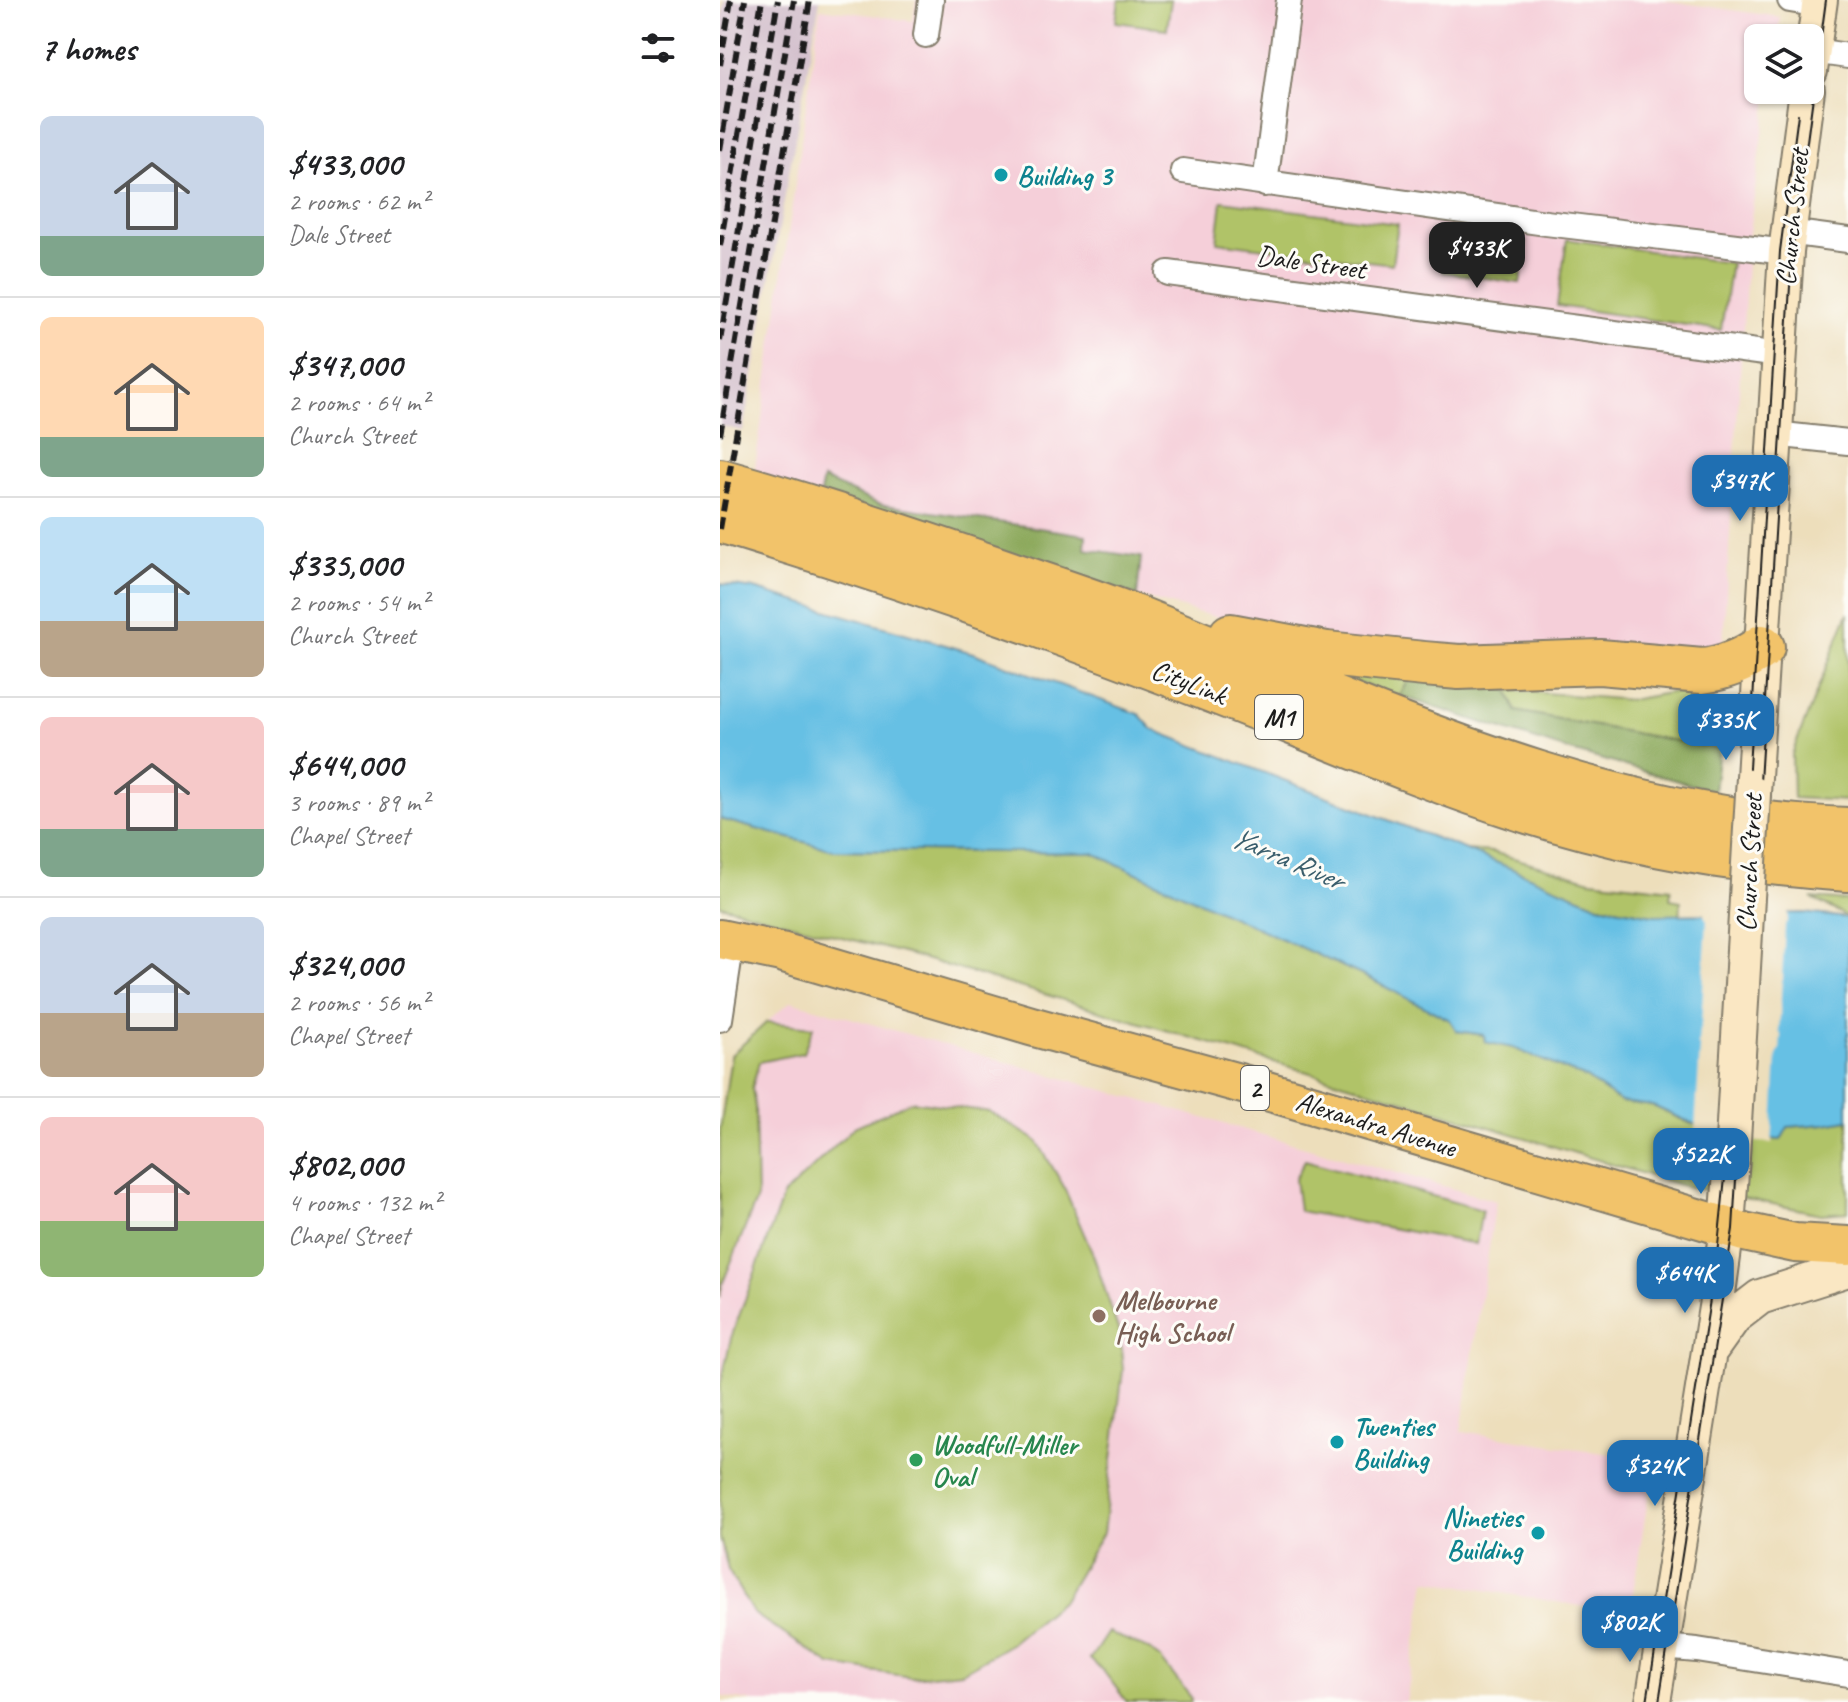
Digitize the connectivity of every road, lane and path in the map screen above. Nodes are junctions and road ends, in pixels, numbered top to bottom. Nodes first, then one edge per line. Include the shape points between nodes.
1 (931, 0) edge
2 (1289, 0) edge
3 (1810, 2) edge
4 (1810, 24) edge
5 (926, 35) dead end
6 (1848, 56) edge
7 (1824, 59) edge
8 (1805, 104) edge
9 (1183, 171) dead end
10 (1265, 184) junction
11 (1848, 240) edge
12 (1787, 242) junction
13 (1168, 273) dead end
14 (1779, 355) junction
15 (1774, 434) junction
16 (1848, 442) edge
17 (720, 481) edge
18 (720, 520) edge
19 (1135, 617) junction
20 (1762, 647) junction
21 (1848, 830) edge
22 (1848, 869) edge
23 (726, 940) edge
24 (720, 1019) edge
25 (1727, 1227) junction
26 (1848, 1246) edge
27 (1848, 1269) edge
28 (1709, 1352) junction
29 (1662, 1647) junction
30 (1848, 1674) edge
31 (1653, 1702) edge

1 - 5 street
2 - 10 street
3 - 4 main road
6 - 7 street
8 - 12 main road, Church Street
9 - 10 street
10 - 12 street via 1561,225
11 - 12 street
12 - 14 main road, Church Street
13 - 14 street, Dale Street
14 - 15 main road, Church Street
15 - 16 street
15 - 20 main road, Church Street
17 - 19 highway, M1
18 - 22 highway, CityLink / M1 via 1039,625 1520,809 1676,848
19 - 20 highway via 1327,654 1459,667 1580,662 1702,671 1721,669
19 - 21 highway, M1 via 1475,754 1545,775 1709,815
20 - 25 main road, Church Street, bridge
23 - 24 street
23 - 25 main road, Alexandra Avenue / 2 via 1250,1086
25 - 26 main road, Alexandra Avenue / 2 via 1773,1239
25 - 28 main road, Church Street
27 - 28 main road via 1760,1297 1734,1317
28 - 29 main road, Church Street
29 - 30 street
29 - 31 main road, Church Street

